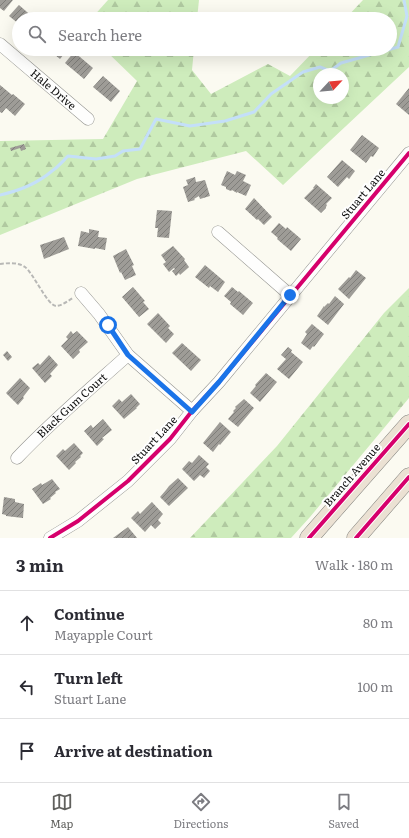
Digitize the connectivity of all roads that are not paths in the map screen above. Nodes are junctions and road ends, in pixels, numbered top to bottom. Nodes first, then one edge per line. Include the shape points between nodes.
1 (0, 44) edge
2 (12, 54) edge
3 (14, 56) edge
4 (88, 119) dead end
5 (409, 153) edge
6 (218, 232) dead end
7 (81, 293) road end
8 (290, 295) junction
9 (128, 355) junction
10 (192, 412) junction
11 (409, 424) edge
12 (17, 458) dead end
13 (409, 477) edge
14 (50, 538) edge
15 (309, 538) edge
16 (356, 538) edge

1 - 2 street, Hale Drive
3 - 4 street, Hale Drive
5 - 8 street, Stuart Lane
6 - 8 street
7 - 9 street via 104,320
8 - 10 street, Stuart Lane
9 - 10 street
9 - 12 street, Black Gum Court
10 - 14 street, Stuart Lane via 170,439 128,481 78,521
11 - 15 highway, Branch Avenue
13 - 16 highway

